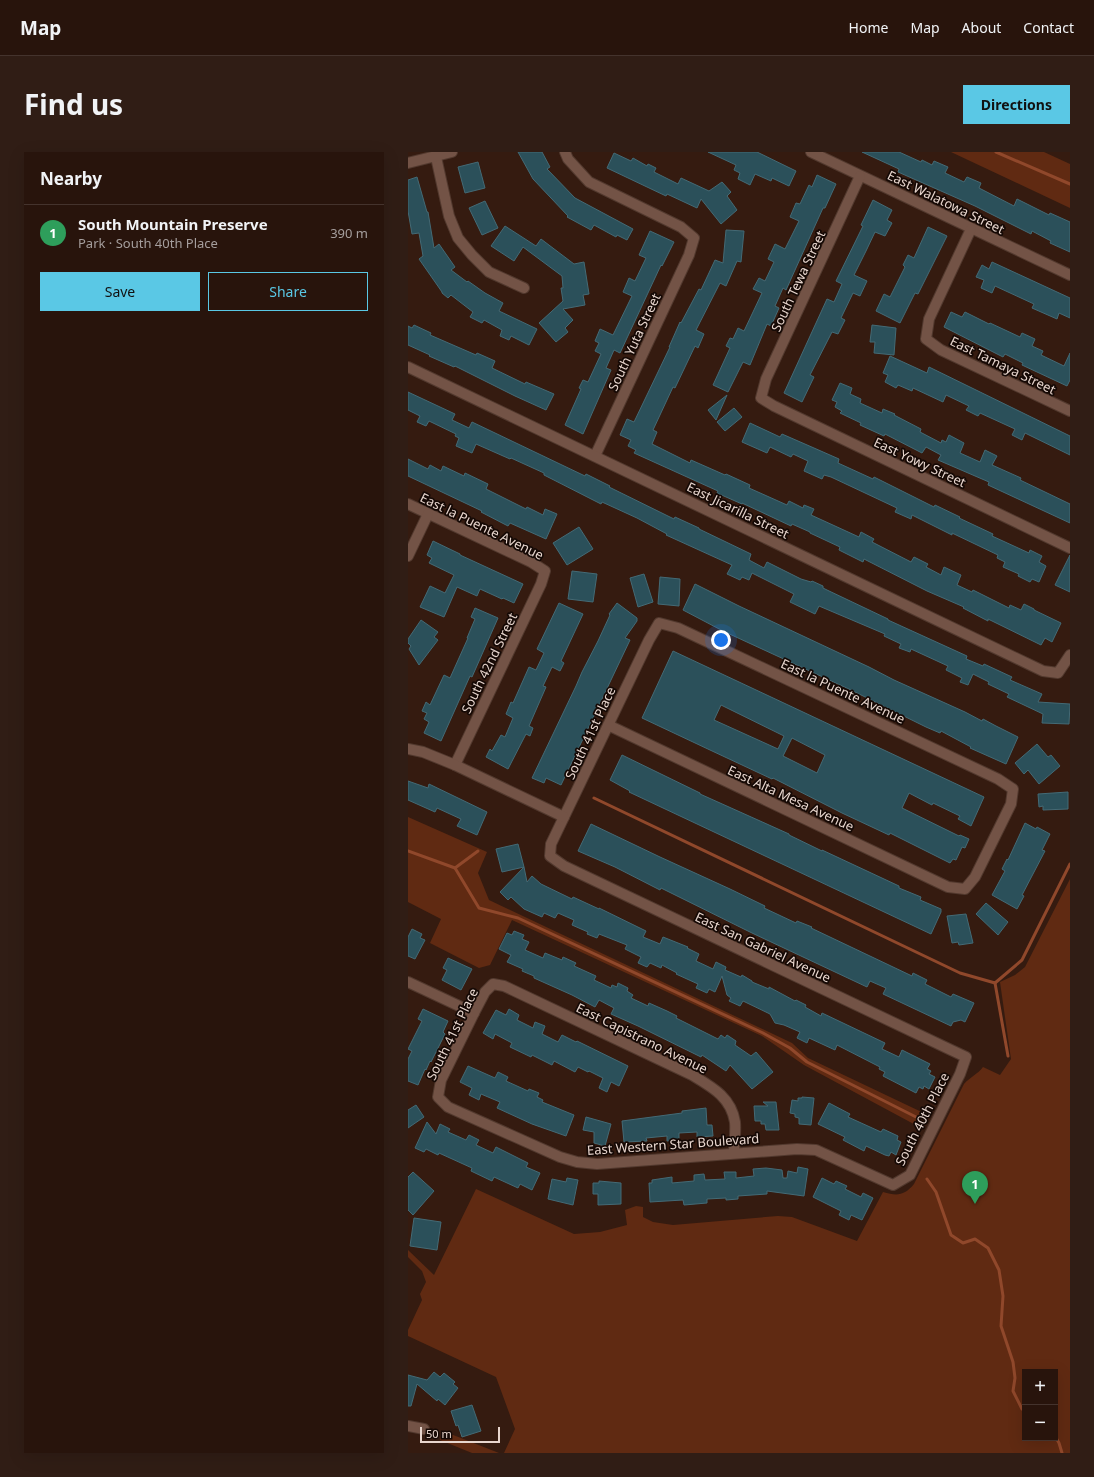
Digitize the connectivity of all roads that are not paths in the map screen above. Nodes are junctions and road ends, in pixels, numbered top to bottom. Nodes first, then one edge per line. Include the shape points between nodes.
1 (452, 152) edge
2 (565, 152) edge
3 (811, 152) edge
4 (436, 157) junction
5 (408, 163) edge
6 (860, 176) junction
7 (971, 229) junction
8 (1070, 275) edge
9 (524, 288) dead end
10 (408, 367) edge
11 (761, 398) joint
12 (1070, 411) edge
13 (595, 456) junction
14 (408, 504) edge
15 (428, 514) junction
16 (1070, 548) edge
17 (408, 556) edge
18 (545, 571) joint
19 (659, 623) joint
20 (1070, 655) edge
21 (608, 725) junction
22 (408, 750) edge
23 (455, 765) junction
24 (564, 817) junction
25 (550, 856) joint
26 (965, 889) joint
27 (408, 982) edge
28 (492, 984) joint
29 (474, 1013) junction
30 (966, 1058) joint
31 (438, 1097) joint
32 (734, 1153) junction
33 (893, 1184) joint
34 (408, 1426) edge
35 (424, 1429) dead end

1 - 4 street
2 - 13 street, South Yuta Street via 568,159 589,182 681,227 694,238 689,255
3 - 6 street, East Walatowa Street
4 - 5 street
4 - 9 street via 449,216 458,238 490,272
6 - 7 street, East Walatowa Street
6 - 11 street, South Tewa Street via 766,379
7 - 8 street, East Walatowa Street
7 - 12 street, East Tamaya Street via 929,319 926,339 941,350
10 - 13 street, East Jicarilla Street
11 - 16 street, East Yowy Street
13 - 20 street, East Jicarilla Street via 1043,671 1058,673
14 - 15 street, East la Puente Avenue
15 - 17 street
15 - 18 street, East la Puente Avenue
18 - 23 street, South 42nd Street
19 - 21 street, South 41st Place
19 - 26 street, East la Puente Avenue via 678,628 991,775 1013,788 1011,804 975,877
21 - 24 street, South 41st Place
21 - 26 street, East Alta Mesa Avenue via 948,887
22 - 23 street via 422,752
23 - 24 street
24 - 25 street, South 41st Place via 551,844
25 - 30 street, East San Gabriel Avenue via 564,866
27 - 29 street
28 - 29 street, South 41st Place
28 - 32 street, East Capistrano Avenue via 504,986 692,1075 718,1091 729,1106 735,1122
29 - 31 street, South 41st Place via 441,1080
30 - 33 street, South 40th Place via 910,1175
31 - 32 street, East Western Star Boulevard via 448,1107 560,1157 577,1162 597,1164
32 - 33 street, East Western Star Boulevard via 816,1150
34 - 35 street

